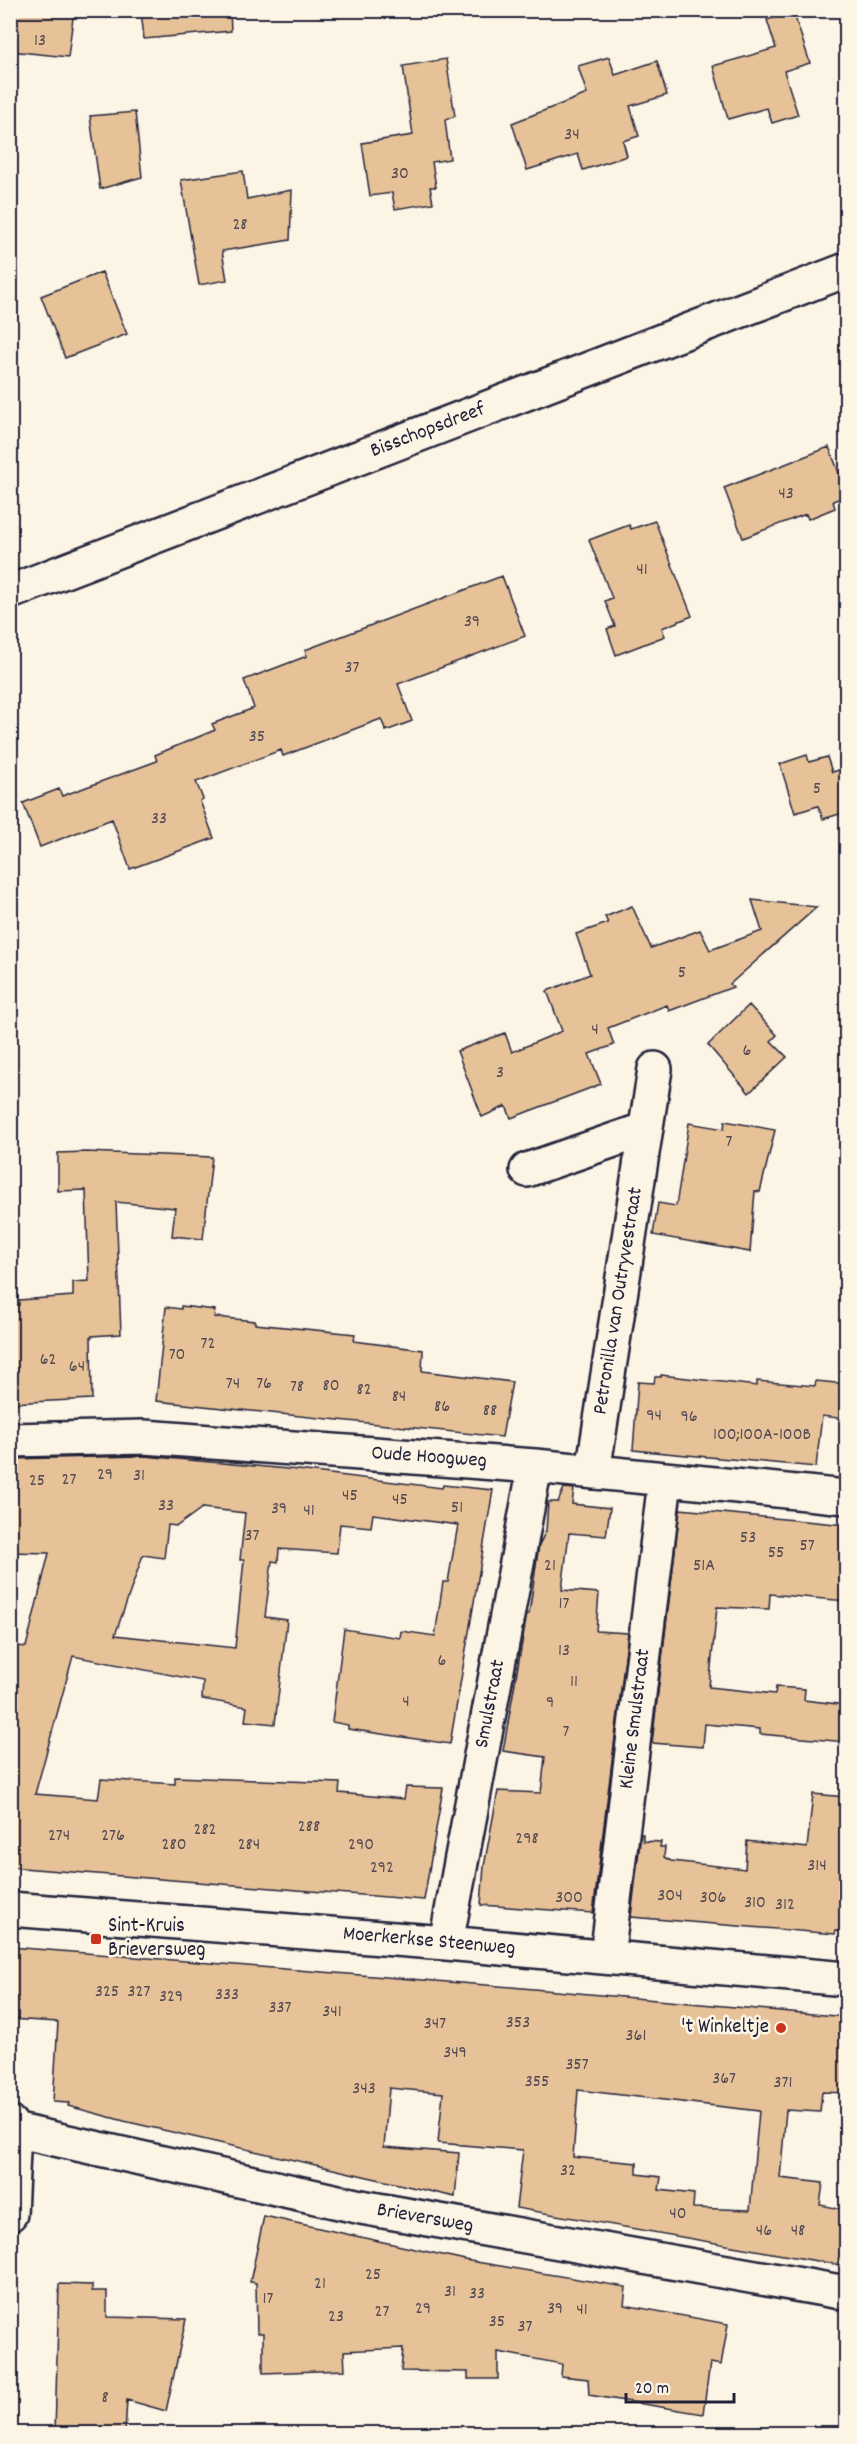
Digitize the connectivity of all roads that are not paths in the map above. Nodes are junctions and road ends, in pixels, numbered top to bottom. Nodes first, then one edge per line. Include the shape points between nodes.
1 (846, 271) edge
2 (10, 592) edge
3 (655, 1069) dead end
4 (646, 1129) junction
5 (527, 1170) dead end
6 (10, 1440) edge
7 (535, 1466) junction
8 (593, 1472) junction
9 (665, 1481) junction
10 (846, 1497) edge
11 (10, 1909) edge
12 (446, 1943) junction
13 (607, 1957) junction
14 (846, 1979) edge
15 (12, 2127) edge
16 (10, 2214) edge
17 (846, 2293) edge

1 - 2 street, Bisschopsdreef
3 - 4 street, Petronilla van Outryvestraat
4 - 5 street
4 - 8 street, Petronilla van Outryvestraat
6 - 7 street, Oude Hoogweg via 122,1436
7 - 8 street, Oude Hoogweg
7 - 12 street, Smulstraat
8 - 9 street, Oude Hoogweg
9 - 10 street, Oude Hoogweg
9 - 13 street, Kleine Smulstraat
11 - 12 street, Moerkerkse Steenweg
12 - 13 street, Moerkerkse Steenweg
13 - 14 street, Moerkerkse Steenweg
15 - 16 street
15 - 17 street, Brieversweg via 361,2207

